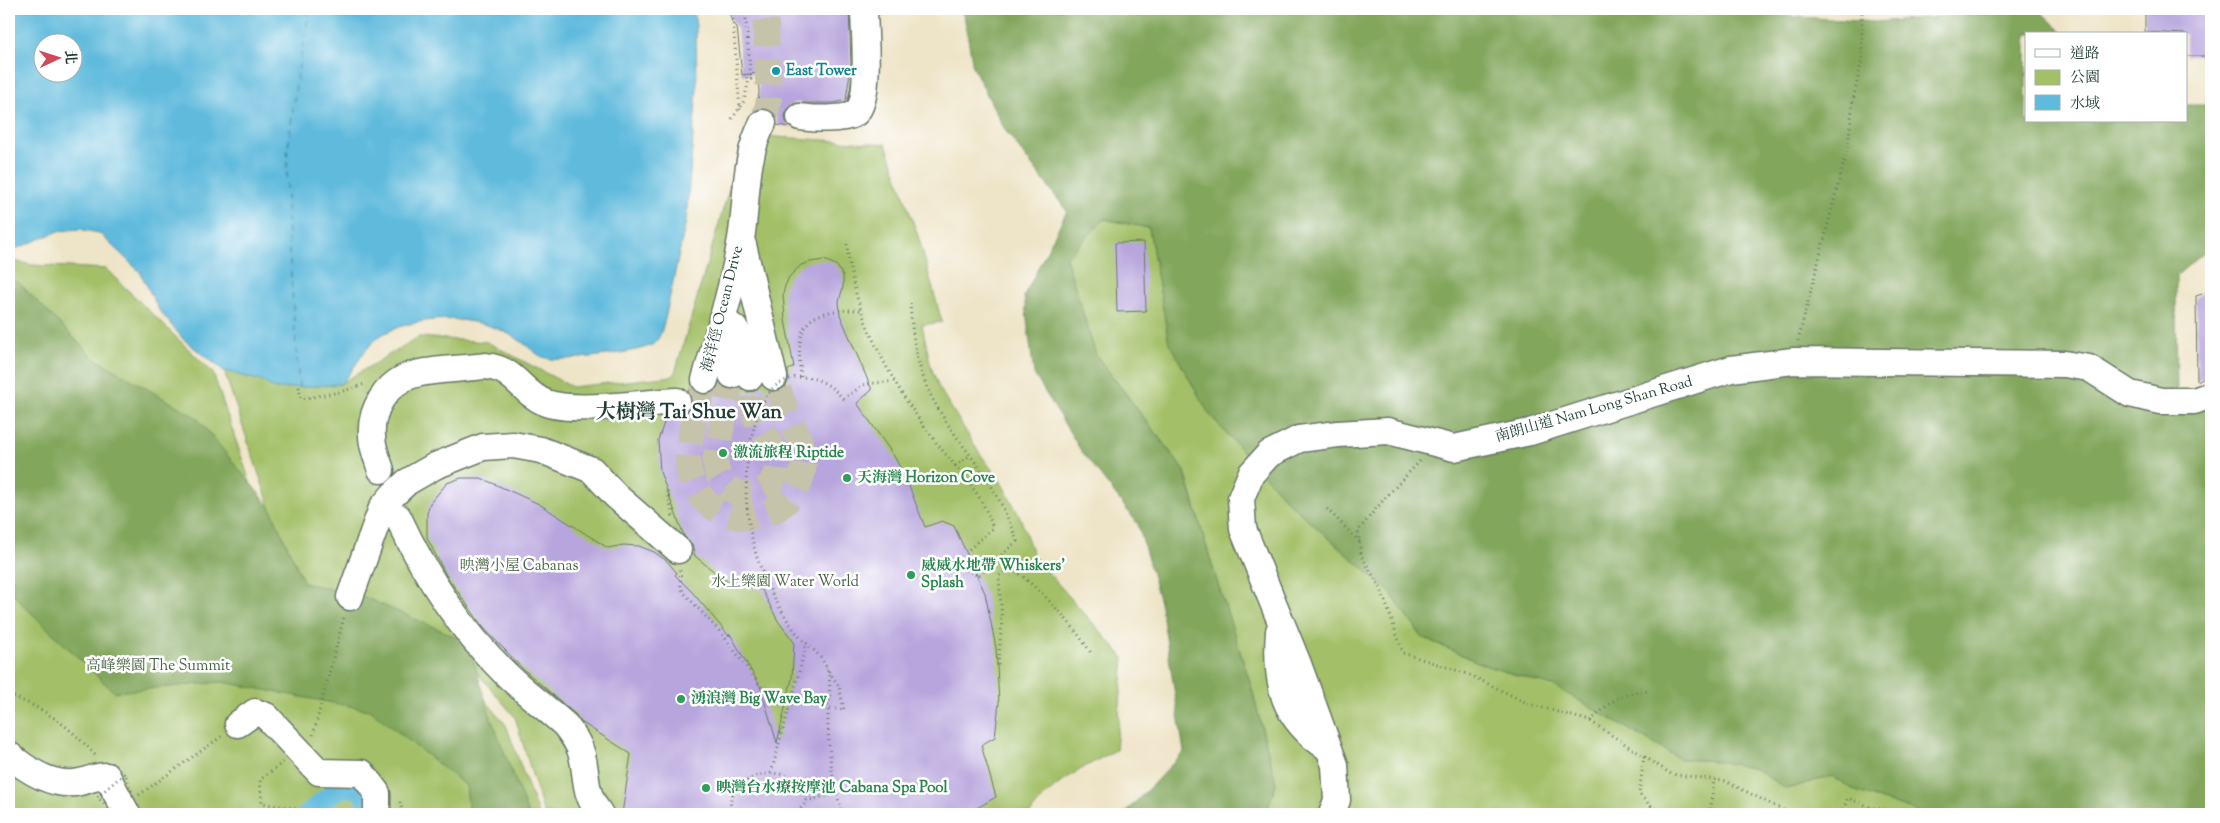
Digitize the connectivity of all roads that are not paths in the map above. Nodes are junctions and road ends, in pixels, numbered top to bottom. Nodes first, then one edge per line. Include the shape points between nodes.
1 (864, 9) edge
2 (800, 117) dead end
3 (763, 123) tunnel mouth
4 (742, 237) junction
5 (724, 311) junction
6 (760, 319) junction
7 (705, 380) tunnel mouth
8 (2211, 395) edge
9 (677, 400) dead end
10 (381, 470) dead end
11 (398, 517) dead end
12 (678, 550) dead end
13 (350, 597) road end
14 (238, 724) road end
15 (9, 755) edge
16 (131, 806) edge
17 (378, 814) edge
18 (600, 814) edge
19 (1332, 814) edge

1 - 2 street via 865,87 859,108 847,116
3 - 4 street, 海洋徑 Ocean Drive via 752,146
4 - 5 street, 海洋徑 Ocean Drive
4 - 6 street, 海洋徑 Ocean Drive
5 - 6 street via 743,303
5 - 6 street, 海洋徑 Ocean Drive via 726,324 738,335 752,376
5 - 7 street, 海洋徑 Ocean Drive
8 - 19 street, 南朗山道 Nam Long Shan Road via 2194,401 2161,401 2130,394 2089,368 2064,364 1802,361 1731,370 1530,432 1454,448 1388,431 1338,434 1292,442 1269,454 1251,474 1241,498 1243,529 1335,765 1337,800
9 - 10 street via 555,406 535,398 505,370 485,366 413,375 392,386 373,417 372,437
11 - 18 street via 427,574 463,627 504,672 565,724 572,734 582,755 590,797
12 - 13 street via 616,496 592,470 541,450 513,445 483,447 435,466 407,482 393,495 382,508
14 - 17 street via 255,712 266,716 319,772 362,773 377,793
15 - 16 street via 28,770 54,781 68,784 94,776 107,776

